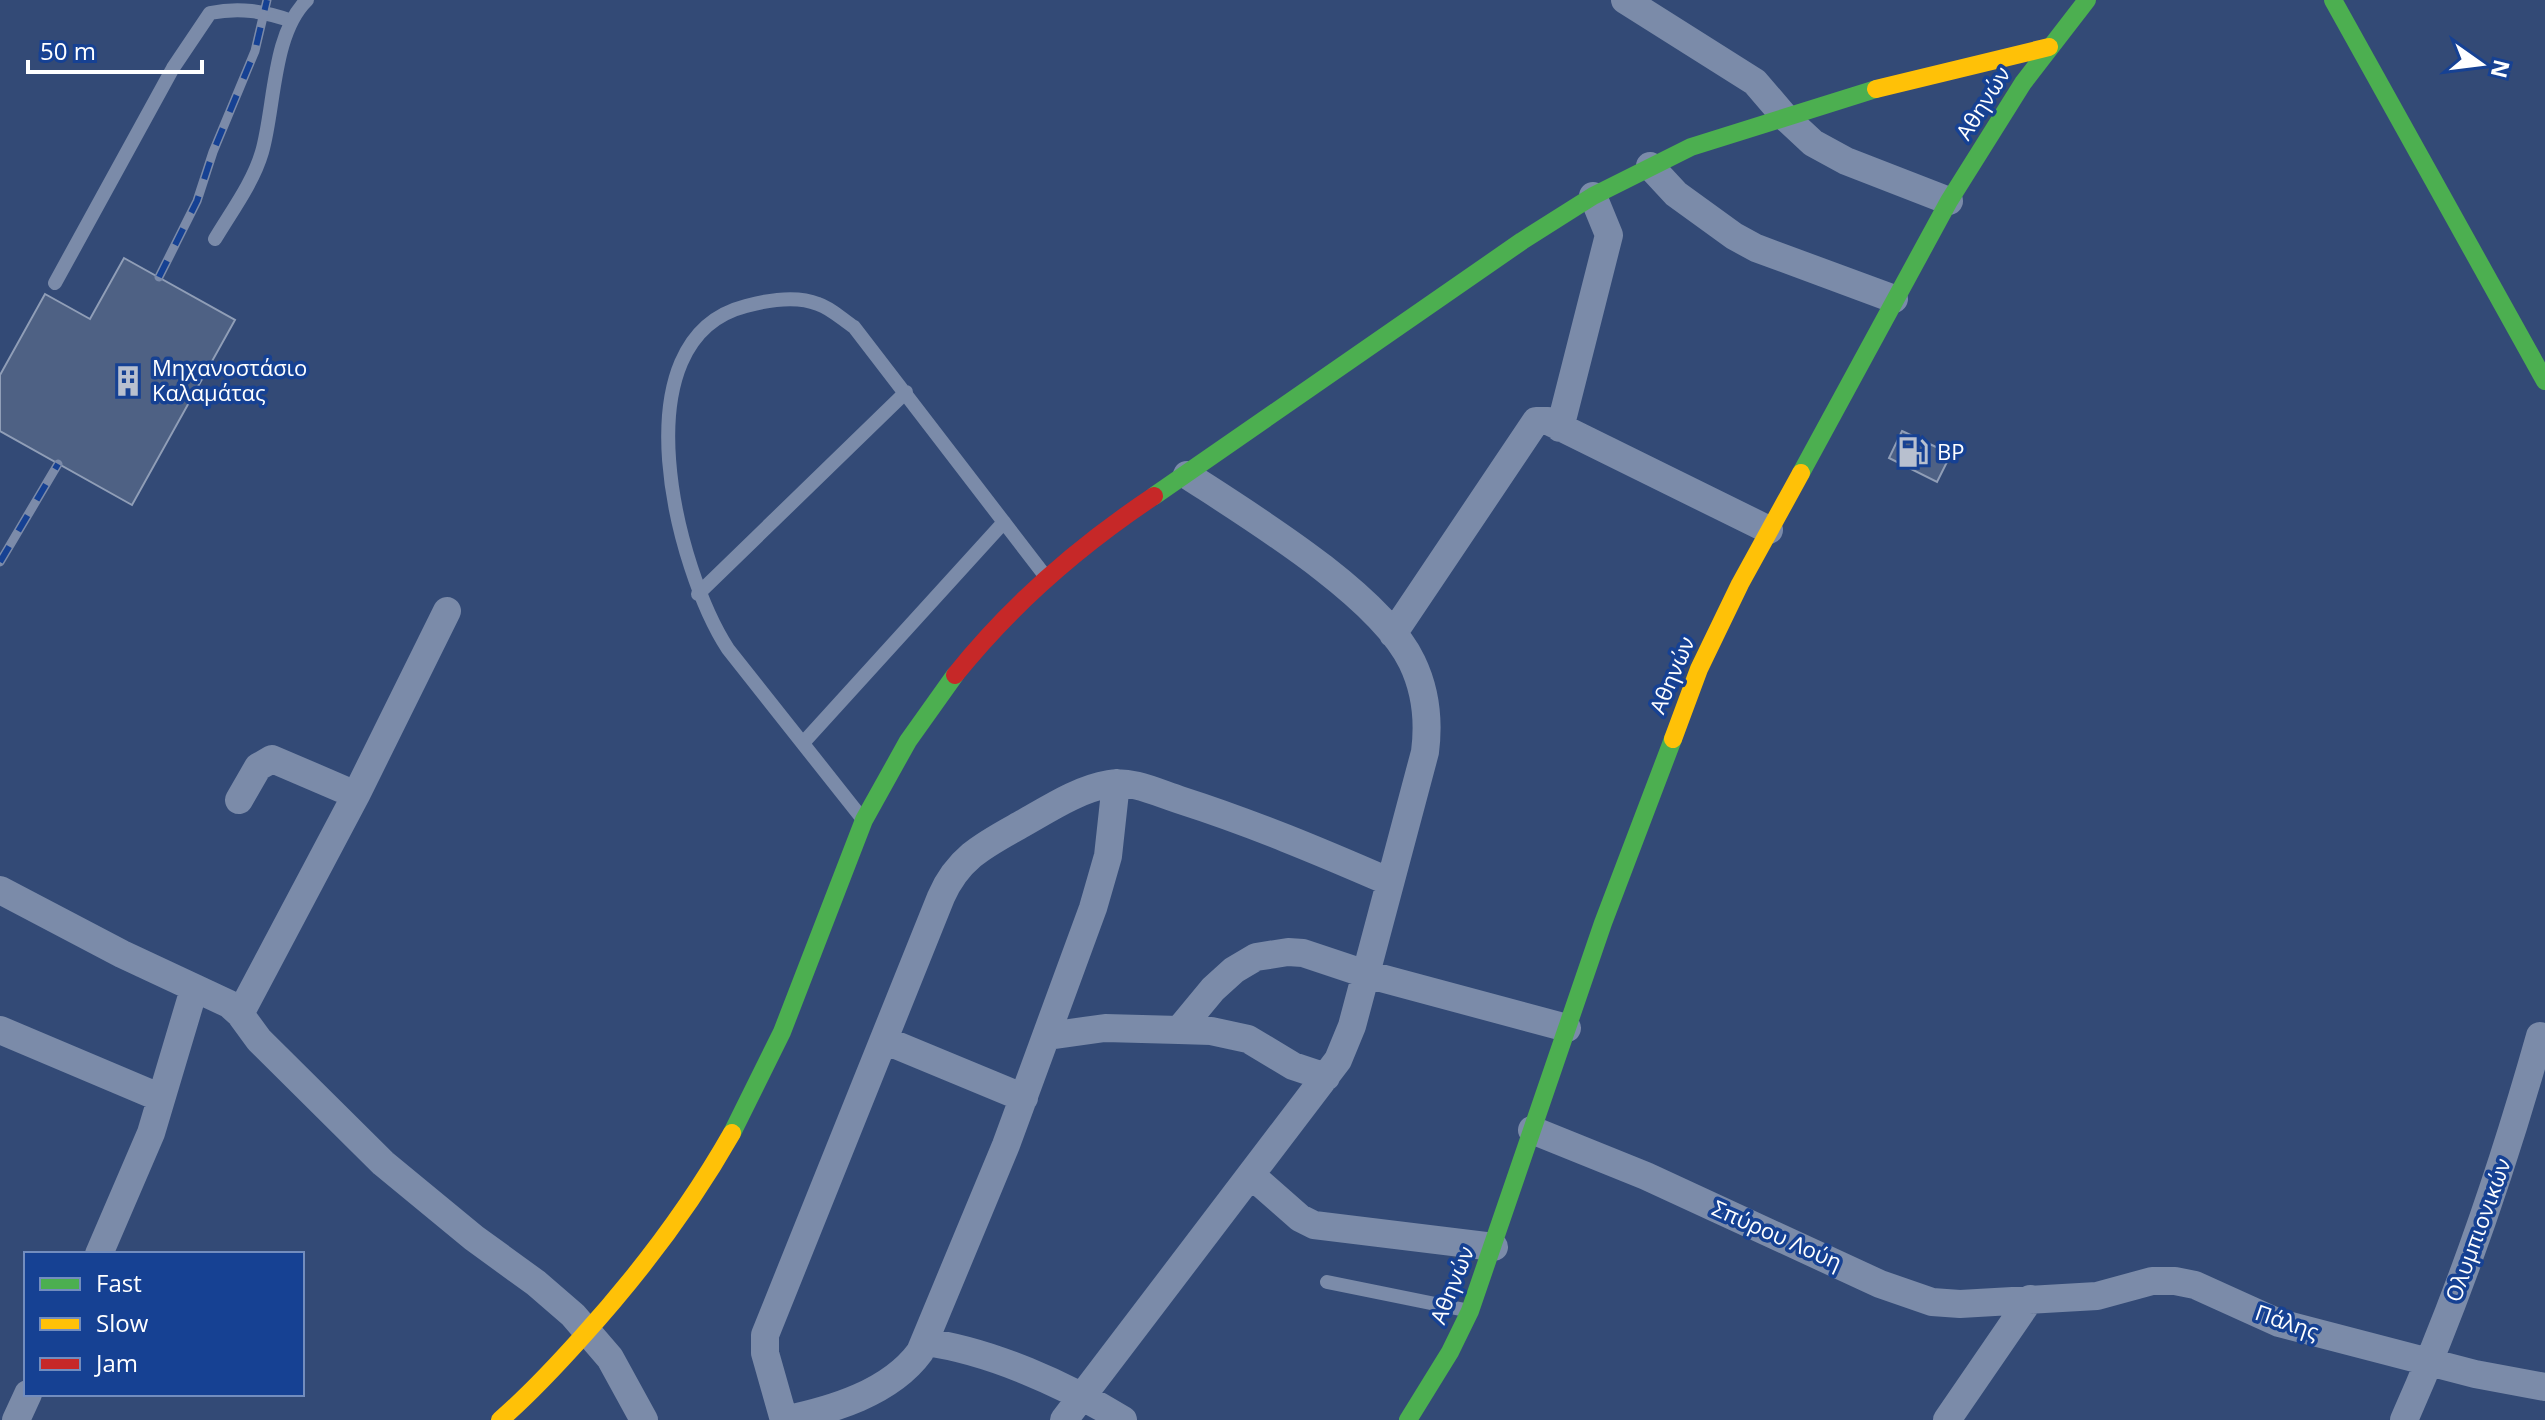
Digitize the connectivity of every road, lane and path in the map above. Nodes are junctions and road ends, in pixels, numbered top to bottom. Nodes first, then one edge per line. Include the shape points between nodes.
1 (307, 0) edge
2 (1625, 0) edge
3 (2087, 0) edge
4 (2333, 0) edge
5 (292, 21) junction
6 (2049, 47) junction
7 (1785, 117) junction
8 (1650, 166) junction
9 (1593, 196) junction
10 (1949, 201) junction
11 (215, 239) dead end
12 (55, 283) dead end
13 (1894, 299) junction
14 (2545, 381) edge
15 (906, 392) junction
16 (1560, 428) junction
17 (1187, 475) junction
18 (1004, 522) junction
19 (1769, 530) junction
20 (1046, 578) junction
21 (698, 594) junction
22 (447, 611) dead end
23 (1393, 634) junction
24 (803, 743) junction
25 (1116, 783) junction
26 (356, 795) junction
27 (239, 800) dead end
28 (864, 821) junction
29 (1390, 882) junction
30 (0, 890) edge
31 (1366, 974) junction
32 (194, 989) junction
33 (240, 1014) junction
34 (1567, 1028) junction
35 (0, 1030) edge
36 (1179, 1030) junction
37 (1048, 1036) junction
38 (2540, 1036) dead end
39 (884, 1040) junction
40 (1326, 1077) junction
41 (161, 1098) junction
42 (1024, 1098) junction
43 (1532, 1130) junction
44 (1251, 1175) junction
45 (1494, 1247) junction
46 (100, 1252) edge
47 (1327, 1282) dead end
48 (2030, 1299) junction
49 (1470, 1311) junction
50 (588, 1331) junction
51 (925, 1342) junction
52 (2430, 1362) junction
53 (2545, 1387) edge
54 (27, 1396) edge
55 (1080, 1397) junction
56 (16, 1420) edge
57 (500, 1420) edge
58 (644, 1420) edge
59 (784, 1420) edge
60 (1064, 1420) edge
61 (1123, 1420) edge
62 (1408, 1420) edge
63 (1947, 1420) edge
64 (2404, 1420) edge

1 - 5 lane
2 - 7 street via 1745,74
3 - 6 street, Αθηνών
4 - 14 street
5 - 11 lane via 262,153
5 - 12 lane via 235,8 210,13 173,68
6 - 7 street
6 - 10 street, Αθηνών
7 - 8 street
7 - 10 street via 1826,151
8 - 9 street
8 - 13 street via 1676,194 1756,248
9 - 16 street via 1609,235
9 - 17 street
10 - 13 street, Αθηνών
13 - 19 street, Αθηνών
15 - 18 lane
15 - 21 lane
15 - 21 lane via 854,327 818,303 773,299 736,309 701,329 678,366 668,454
16 - 19 street
16 - 23 street via 1540,420 1529,427
17 - 20 street
17 - 23 street via 1317,564
18 - 20 lane
18 - 24 lane
19 - 34 street, Αθηνών via 1699,669
20 - 28 street via 999,621 954,674
21 - 24 lane via 728,649
22 - 26 street
23 - 29 street via 1416,671 1427,723 1421,773
24 - 28 lane
25 - 29 street via 1257,825
25 - 37 street via 1101,883
25 - 39 street via 1086,791 1016,827 953,871
26 - 27 street via 272,759 258,767
26 - 33 street
28 - 50 street via 782,1032 736,1127 675,1226
29 - 31 street
30 - 32 street
31 - 34 street
31 - 36 street via 1303,953 1256,957 1213,989
31 - 40 street via 1346,1043
32 - 33 street
32 - 41 street
33 - 50 street via 259,1040 365,1146
34 - 43 street, Αθηνών
35 - 41 street
36 - 37 street via 1105,1028
36 - 40 street via 1248,1039 1293,1066
37 - 42 street
38 - 52 street, Ολυμπιονικών via 2510,1140
39 - 42 street
39 - 59 street via 765,1335
40 - 44 street
41 - 46 street via 135,1175
42 - 51 street
43 - 45 street, Αθηνών
43 - 48 street, Σπύρου Λούη via 1904,1294 1960,1304
44 - 45 street via 1314,1225
44 - 55 street
45 - 49 street, Αθηνών
47 - 49 lane
48 - 52 street, Πάλης via 2097,1296 2152,1281 2175,1281 2279,1323
48 - 63 street
49 - 62 street, Αθηνών
50 - 57 street
50 - 58 street via 616,1367
51 - 55 street via 979,1354
51 - 59 street via 915,1359 885,1383 842,1404
52 - 53 street, Πάλης
52 - 64 street, Ολυμπιονικών
54 - 56 street
55 - 60 street
55 - 61 street

